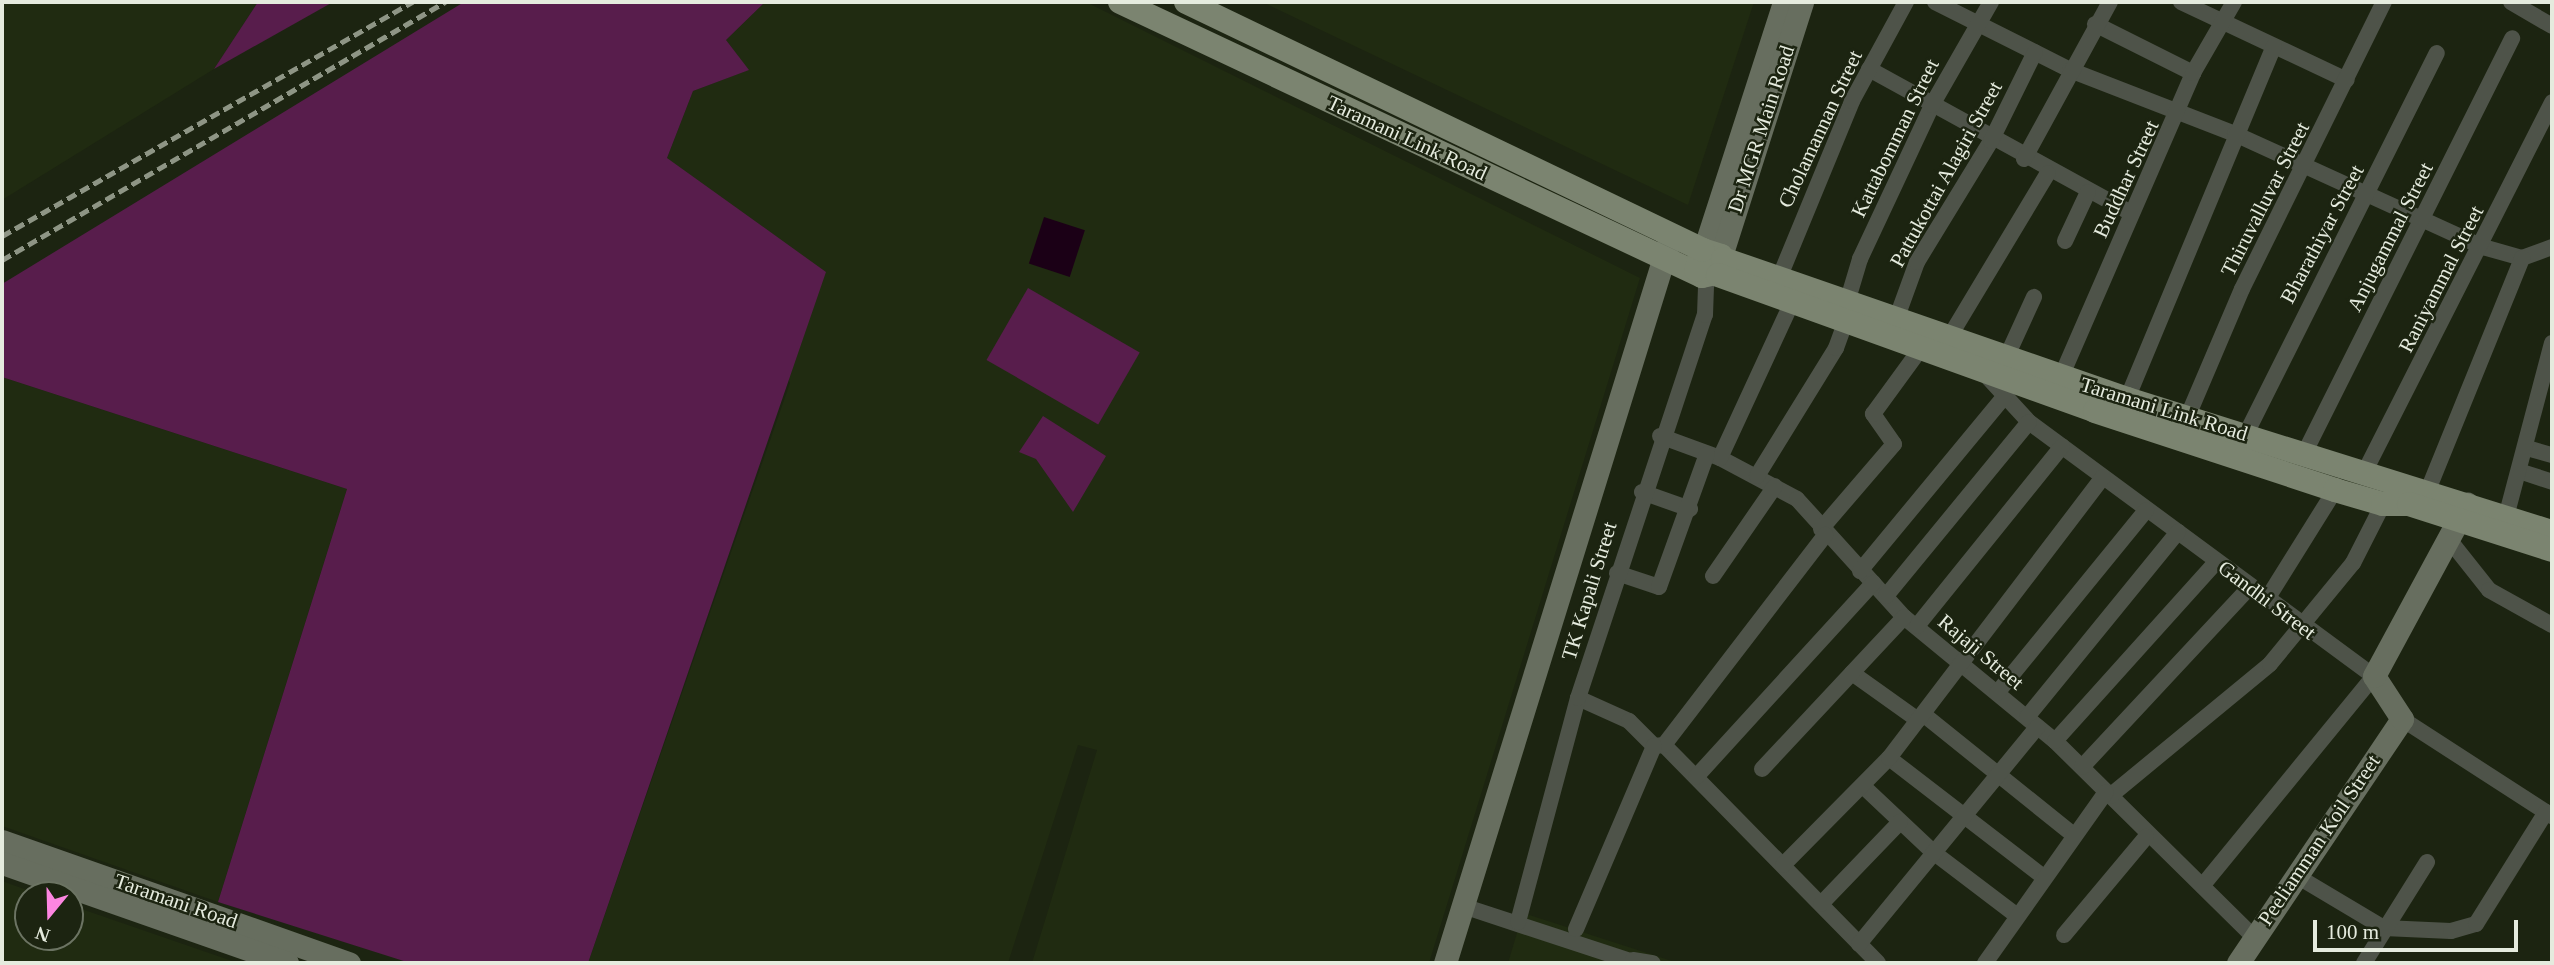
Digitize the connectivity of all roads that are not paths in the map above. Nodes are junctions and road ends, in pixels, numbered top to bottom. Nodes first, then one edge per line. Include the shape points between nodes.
1 (1120, 2) edge
2 (1186, 2) edge
3 (1783, 2) edge
4 (1801, 2) edge
5 (1906, 2) edge
6 (1936, 2) edge
7 (1991, 2) edge
8 (2110, 2) edge
9 (2181, 2) edge
10 (2234, 2) edge
11 (2384, 2) edge
12 (2511, 2) edge
13 (1978, 23) junction
14 (2095, 23) junction
15 (2223, 25) junction
16 (2552, 26) edge
17 (2512, 38) dead end
18 (2274, 46) junction
19 (2035, 52) junction
20 (2437, 54) dead end
21 (1869, 69) junction
22 (2070, 70) junction
23 (2193, 73) junction
24 (2347, 80) junction
25 (2552, 102) edge
26 (1932, 106) junction
27 (2179, 113) junction
28 (2235, 134) junction
29 (1991, 141) junction
30 (2024, 159) junction
31 (2308, 166) junction
32 (2049, 173) junction
33 (2368, 191) junction
34 (2088, 192) junction
35 (2131, 213) junction
36 (2423, 218) junction
37 (2065, 241) dead end
38 (1667, 247) junction
39 (2483, 247) junction
40 (2552, 247) edge
41 (2522, 258) junction
42 (1710, 262) junction
43 (1780, 276) junction
44 (2034, 297) dead end
45 (1791, 304) junction
46 (1846, 311) junction
47 (1898, 317) junction
48 (1950, 336) junction
49 (2552, 350) edge
50 (1919, 351) junction
51 (2007, 356) junction
52 (1984, 373) junction
53 (2061, 377) junction
54 (2004, 397) junction
55 (2127, 399) junction
56 (2188, 418) junction
57 (2029, 422) junction
58 (2246, 434) junction
59 (1660, 436) junction
60 (2062, 446) junction
61 (2527, 448) junction
62 (2304, 454) junction
63 (1713, 456) junction
64 (2552, 456) edge
65 (2522, 471) junction
66 (2364, 473) junction
67 (1757, 476) junction
68 (2104, 477) junction
69 (2552, 482) edge
70 (1775, 486) junction
71 (2335, 490) junction
72 (1642, 492) junction
73 (2426, 495) junction
74 (2383, 504) junction
75 (1689, 509) junction
76 (2146, 510) junction
77 (2506, 517) junction
78 (2459, 522) junction
79 (1823, 532) junction
80 (2179, 532) junction
81 (2552, 532) edge
82 (2552, 550) edge
83 (2216, 562) junction
84 (1860, 572) junction
85 (1617, 573) junction
86 (1713, 576) dead end
87 (1873, 583) junction
88 (2250, 587) junction
89 (1886, 596) junction
90 (2267, 599) junction
91 (1910, 622) junction
92 (2552, 625) edge
93 (2302, 628) junction
94 (1961, 665) junction
95 (1852, 673) junction
96 (2374, 676) junction
97 (1997, 693) junction
98 (1578, 698) junction
99 (1921, 717) junction
100 (2402, 719) junction
101 (2032, 722) junction
102 (2054, 741) junction
103 (1659, 745) junction
104 (1889, 758) junction
105 (2082, 767) junction
106 (1762, 769) dead end
107 (1997, 775) junction
108 (1696, 777) junction
109 (1864, 786) junction
110 (2108, 794) junction
111 (2549, 814) edge
112 (1961, 818) junction
113 (1900, 822) junction
114 (2071, 833) junction
115 (2146, 837) junction
116 (2, 841) edge
117 (1933, 852) junction
118 (2427, 862) dead end
119 (2, 863) edge
120 (1783, 864) junction
121 (2295, 875) junction
122 (2042, 876) junction
123 (2202, 886) junction
124 (1821, 904) junction
125 (1463, 906) junction
126 (2016, 915) junction
127 (1518, 922) junction
128 (2384, 928) junction
129 (1576, 929) dead end
130 (2064, 935) dead end
131 (2254, 937) junction
132 (1859, 944) junction
133 (1634, 962) edge
134 (287, 963) edge
135 (349, 963) edge
136 (1444, 963) edge
137 (1653, 963) edge
138 (1878, 963) edge
139 (1985, 963) edge
140 (2238, 963) edge
141 (2364, 963) edge

1 - 38 main road, Taramani Link Road
2 - 38 main road, Taramani Link Road
3 - 42 street, Dr MGR Main Road
4 - 42 street, Dr MGR Main Road
5 - 21 street, Cholamannan Street
6 - 13 street
7 - 13 street, Kattabomman Street
8 - 14 street
9 - 15 street
10 - 15 street, Buddhar Street
11 - 24 street, Thiruvalluvar Street
12 - 16 street
13 - 19 street
13 - 26 street, Kattabomman Street
14 - 22 street
14 - 23 street
15 - 18 street
15 - 23 street, Buddhar Street
17 - 36 street, Anjugammal Street
18 - 24 street
18 - 28 street
19 - 22 street
19 - 29 street, Pattukottai Alagiri Street
20 - 33 street, Bharathiyar Street
21 - 26 street
21 - 43 street, Cholamannan Street
22 - 27 street
22 - 30 street
23 - 27 street, Buddhar Street
24 - 31 street, Thiruvalluvar Street
25 - 39 street, Raniyammal Street
26 - 29 street
26 - 46 street, Kattabomman Street
27 - 28 street
27 - 35 street, Buddhar Street
28 - 31 street
28 - 55 street
29 - 30 street
29 - 47 street, Pattukottai Alagiri Street via 1917,262
30 - 32 street
31 - 33 street
31 - 56 street, Thiruvalluvar Street via 2242,289
32 - 34 street
32 - 48 street
33 - 36 street
33 - 58 street, Bharathiyar Street
34 - 35 street
34 - 37 street
35 - 53 street, Buddhar Street
36 - 39 street
36 - 62 street, Anjugammal Street
38 - 42 main road, Taramani Link Road
38 - 125 street
39 - 41 street
39 - 66 street, Raniyammal Street
40 - 41 street
41 - 73 street
42 - 43 main road, Taramani Link Road
42 - 45 main road, Taramani Link Road
42 - 59 street, TK Kapali Street via 1705,315
43 - 46 main road, Taramani Link Road
44 - 51 street
45 - 46 main road, Taramani Link Road
45 - 63 street
46 - 47 main road, Taramani Link Road
46 - 50 main road, Taramani Link Road
46 - 67 street, Kattabomman Street via 1836,348
47 - 48 main road, Taramani Link Road
48 - 51 main road, Taramani Link Road
49 - 61 street
50 - 52 main road, Taramani Link Road
50 - 79 street via 1873,414 1894,444
51 - 53 main road, Taramani Link Road
52 - 54 street, Gandhi Street
52 - 71 main road, Taramani Link Road
53 - 55 main road, Taramani Link Road
54 - 57 street, Gandhi Street
54 - 84 street
55 - 56 main road, Taramani Link Road
56 - 58 main road, Taramani Link Road
57 - 60 street, Gandhi Street
57 - 89 street
58 - 62 main road, Taramani Link Road
59 - 63 street, Rajaji Street
59 - 72 street, TK Kapali Street
60 - 68 street, Gandhi Street
60 - 91 street
61 - 64 street
61 - 65 street
62 - 66 main road, Taramani Link Road
63 - 67 street, Rajaji Street
63 - 75 street
65 - 69 street
65 - 77 street
66 - 73 main road, Taramani Link Road
67 - 70 street, Rajaji Street
68 - 76 street, Gandhi Street
68 - 94 street
70 - 79 street, Rajaji Street via 1797,499
70 - 86 street
71 - 74 main road, Taramani Link Road
71 - 90 street
72 - 75 street
72 - 85 street, TK Kapali Street
73 - 78 main road, Taramani Link Road
74 - 78 main road, Taramani Link Road via 2409,504
74 - 93 street via 2353,563
75 - 85 street via 1659,587
76 - 80 street, Gandhi Street
76 - 97 street
77 - 78 main road, Taramani Link Road
77 - 81 main road, Taramani Link Road
78 - 82 main road, Taramani Link Road
78 - 92 street via 2489,590
78 - 96 street
79 - 84 street, Rajaji Street
79 - 103 street
80 - 83 street, Gandhi Street
80 - 101 street
83 - 88 street, Gandhi Street
83 - 102 street
84 - 87 street, Rajaji Street
85 - 98 street, TK Kapali Street
87 - 89 street, Rajaji Street
87 - 108 street
88 - 90 street, Gandhi Street
88 - 105 street
89 - 91 street, Rajaji Street
90 - 93 street, Gandhi Street
91 - 94 street, Rajaji Street
91 - 95 street
93 - 96 street, Gandhi Street
93 - 110 street via 2270,664
94 - 97 street, Rajaji Street
94 - 99 street
95 - 99 street
95 - 106 street
96 - 100 street, Gandhi Street
96 - 123 street
97 - 101 street, Rajaji Street
98 - 103 street via 1629,721
98 - 127 street, TK Kapali Street
99 - 104 street
99 - 107 street
100 - 111 street, Gandhi Street
100 - 121 street, Peeliamman Koil Street
101 - 102 street, Rajaji Street
101 - 107 street
102 - 105 street, Rajaji Street
103 - 108 street
103 - 129 street
104 - 109 street
104 - 112 street
105 - 110 street, Rajaji Street
107 - 112 street
107 - 114 street
108 - 120 street
109 - 113 street
109 - 120 street
110 - 114 street
110 - 115 street, Rajaji Street
111 - 128 street via 2476,924 2451,931
112 - 117 street
112 - 122 street
113 - 117 street
113 - 124 street
114 - 122 street
115 - 123 street, Rajaji Street
115 - 130 street
116 - 135 street, Taramani Road
117 - 126 street
117 - 132 street
118 - 128 street
119 - 134 street, Taramani Road
120 - 124 street
121 - 128 street
121 - 131 street, Peeliamman Koil Street
122 - 126 street
123 - 131 street, Rajaji Street
124 - 132 street
125 - 127 street
125 - 136 street
126 - 139 street
127 - 133 street
128 - 141 street
131 - 140 street, Peeliamman Koil Street
132 - 138 street
133 - 137 street

